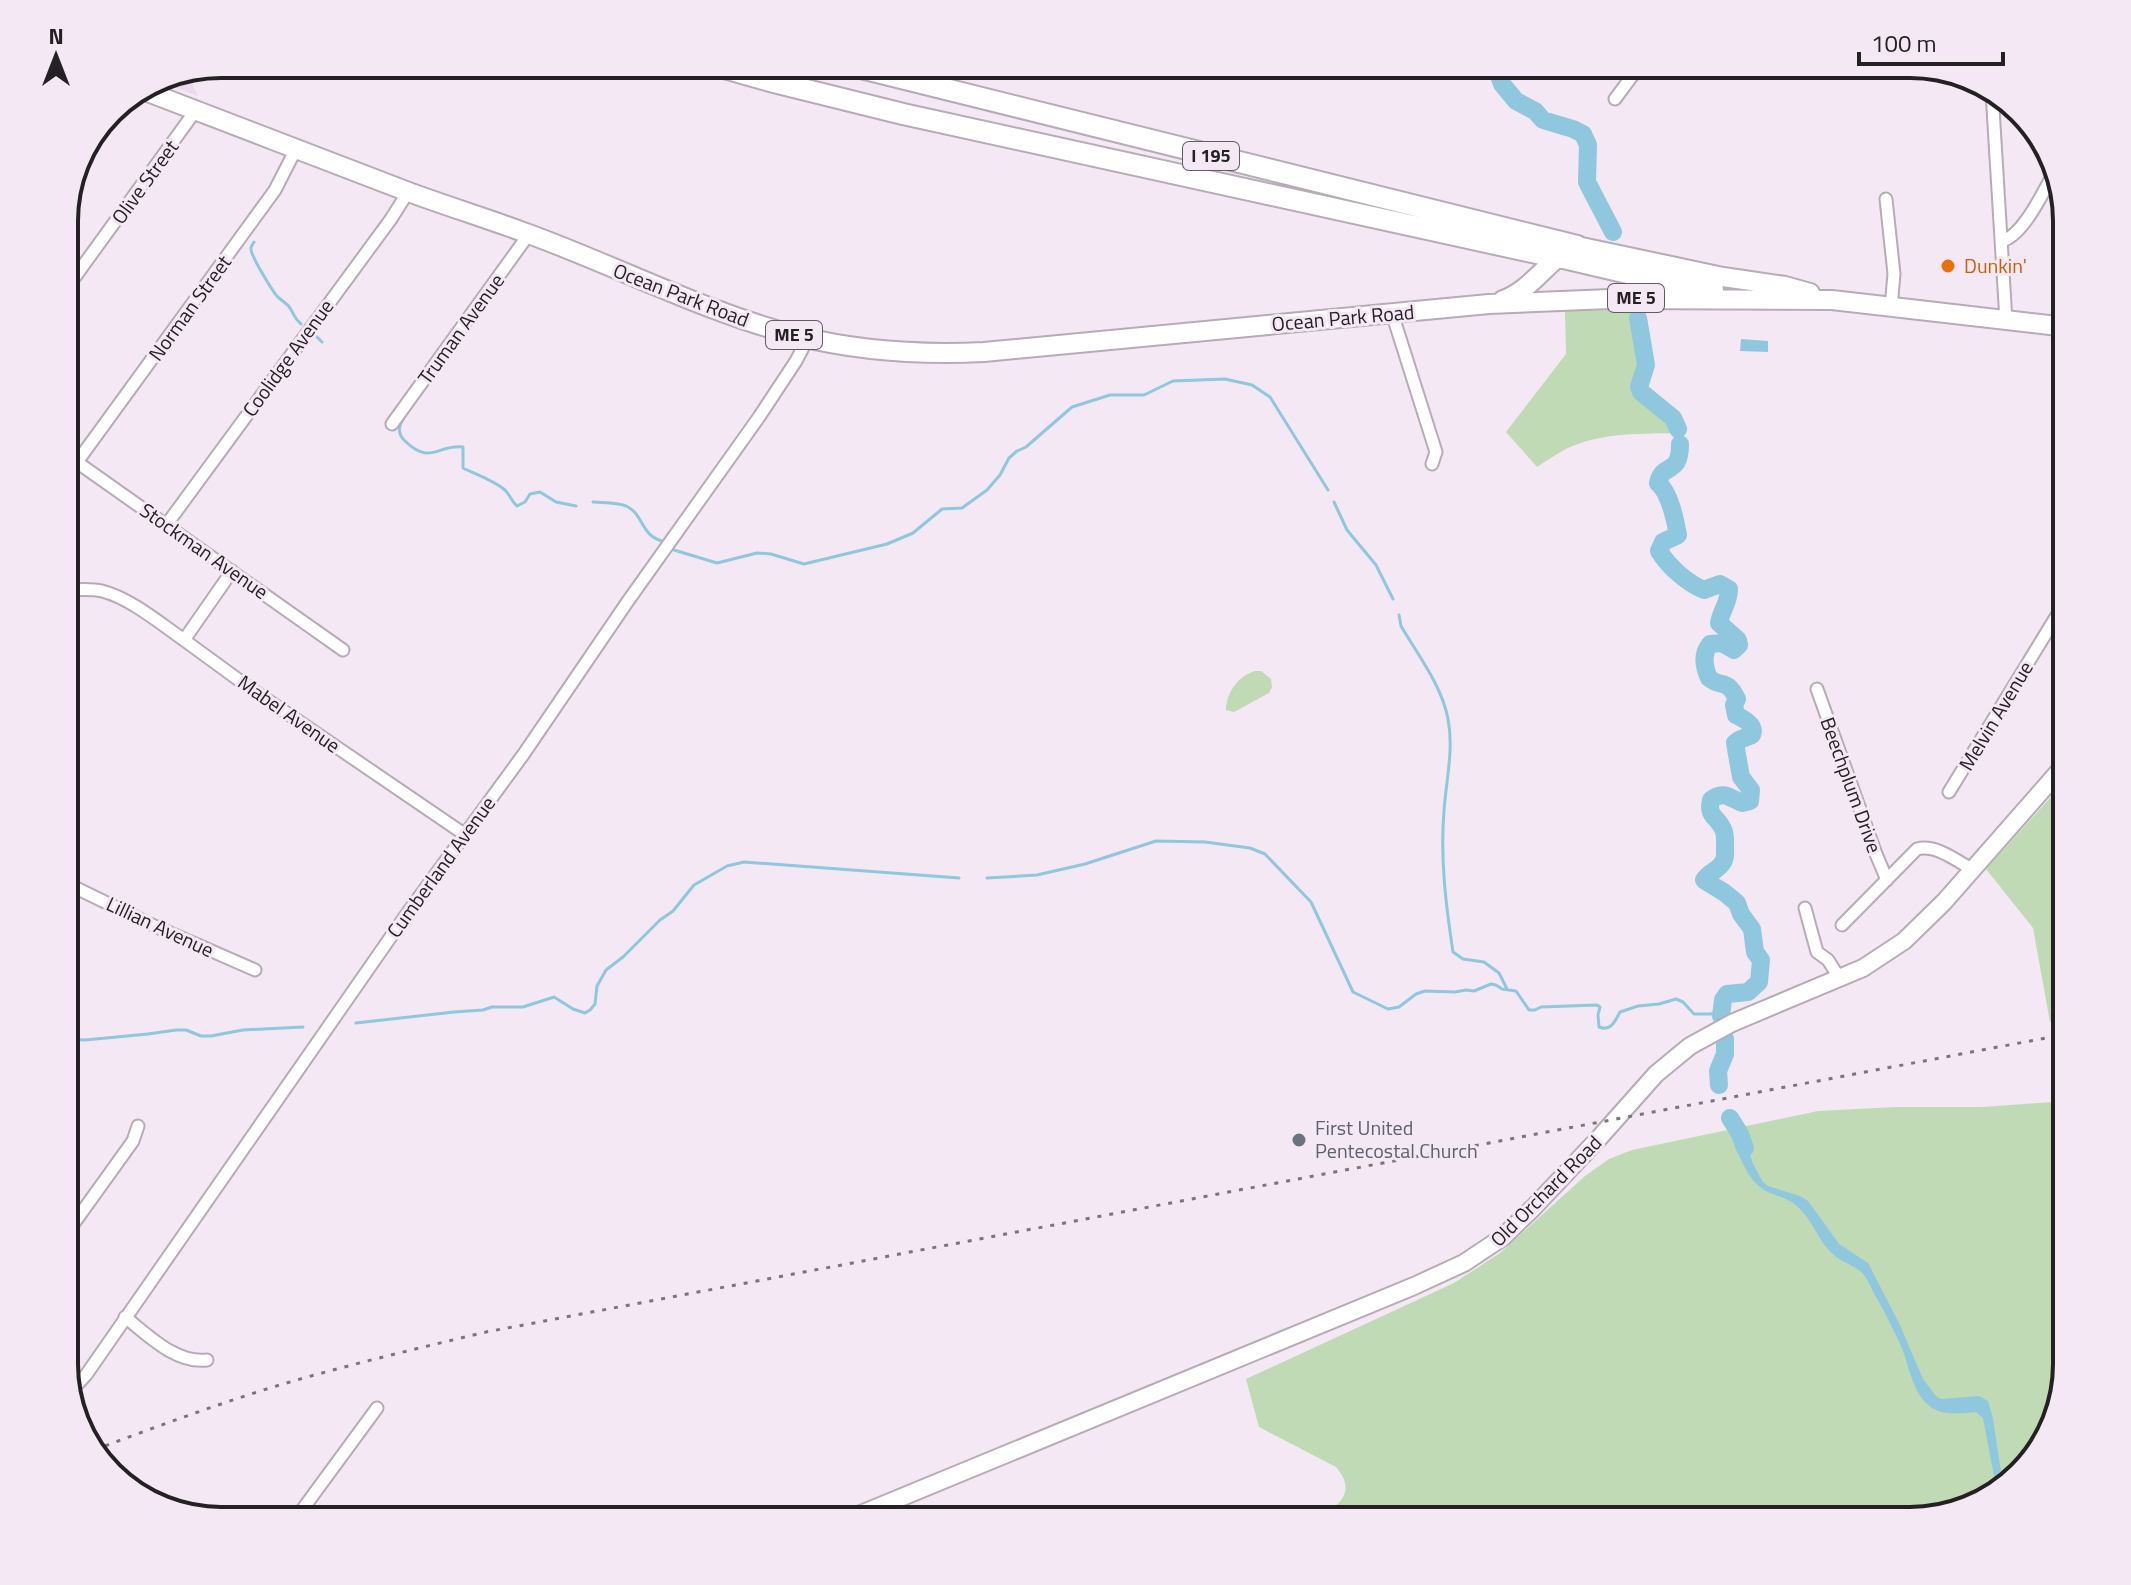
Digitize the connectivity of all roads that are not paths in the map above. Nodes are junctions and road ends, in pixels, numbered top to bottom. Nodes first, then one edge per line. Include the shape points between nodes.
1 (759, 78) edge
2 (901, 78) edge
3 (1631, 78) edge
4 (155, 94) edge
5 (1615, 99) dead end
6 (1993, 105) edge
7 (196, 110) junction
8 (296, 149) junction
9 (2048, 183) edge
10 (408, 192) junction
11 (1886, 199) dead end
12 (529, 234) junction
13 (2001, 241) junction
14 (1577, 246) junction
15 (1559, 258) junction
16 (78, 273) edge
17 (1539, 277) junction
18 (1784, 300) junction
19 (1832, 300) junction
20 (1550, 301) junction
21 (1489, 304) junction
22 (1891, 307) junction
23 (1392, 313) junction
24 (2006, 321) junction
25 (2053, 326) edge
26 (808, 338) junction
27 (392, 424) dead end
28 (78, 461) edge
29 (78, 463) edge
30 (1432, 464) dead end
31 (167, 524) junction
32 (232, 571) junction
33 (78, 590) edge
34 (2053, 622) edge
35 (184, 640) junction
36 (343, 650) dead end
37 (1817, 689) dead end
38 (2053, 778) edge
39 (1949, 792) dead end
40 (464, 834) junction
41 (1973, 870) junction
42 (1887, 880) junction
43 (78, 889) edge
44 (1805, 908) dead end
45 (1842, 925) dead end
46 (255, 970) dead end
47 (1840, 979) junction
48 (138, 1126) dead end
49 (78, 1218) edge
50 (125, 1317) junction
51 (207, 1360) dead end
52 (80, 1383) edge
53 (377, 1408) dead end
54 (304, 1507) edge
55 (878, 1507) edge

1 - 15 highway, I 195
2 - 14 highway, I 195
3 - 5 street
4 - 7 main road, Ocean Park Road / ME 5
6 - 13 street
7 - 8 main road, Ocean Park Road / ME 5
7 - 16 street, Olive Street
8 - 10 main road, Ocean Park Road / ME 5
8 - 28 street, Norman Street via 275,190
9 - 13 street via 2022,225
10 - 12 main road, Ocean Park Road / ME 5
10 - 31 street, Coolidge Avenue
11 - 22 street via 1894,274
12 - 26 main road, Ocean Park Road / ME 5 via 723,312
12 - 27 street, Truman Avenue
13 - 24 street
14 - 15 main road, Ocean Park Road / ME 5
14 - 19 main road, Ocean Park Road / ME 5
15 - 17 main road, Ocean Park Road / ME 5
15 - 18 main road
17 - 20 main road
17 - 21 main road, Ocean Park Road / ME 5 via 1512,297
18 - 19 main road, Ocean Park Road / ME 5
18 - 20 main road, Ocean Park Road / ME 5
19 - 22 main road, Ocean Park Road / ME 5
20 - 21 main road, Ocean Park Road / ME 5
21 - 23 main road, Ocean Park Road / ME 5
22 - 24 main road, Ocean Park Road / ME 5
23 - 26 main road, Ocean Park Road / ME 5 via 957,353
23 - 30 street via 1435,449
24 - 25 main road, Ocean Park Road / ME 5
26 - 40 street, Cumberland Avenue via 759,417
29 - 31 street, Stockman Avenue
31 - 32 street, Stockman Avenue
32 - 35 street
32 - 36 street, Stockman Avenue
33 - 35 street, Mabel Avenue via 121,598
34 - 39 street, Melvin Avenue
35 - 40 street, Mabel Avenue
37 - 42 street, Beechplum Drive
38 - 41 street, Old Orchard Road
40 - 50 street, Cumberland Avenue
41 - 42 street, Beechplum Drive via 1925,847 1913,852
41 - 47 street, Old Orchard Road via 1904,941
42 - 45 street, Beechplum Drive
43 - 46 street, Lillian Avenue
44 - 47 street via 1817,952
47 - 55 street, Old Orchard Road via 1732,1023 1681,1053 1516,1226 1464,1263
48 - 49 street via 133,1141
50 - 51 street via 170,1351
50 - 52 street, Cumberland Avenue
53 - 54 street

